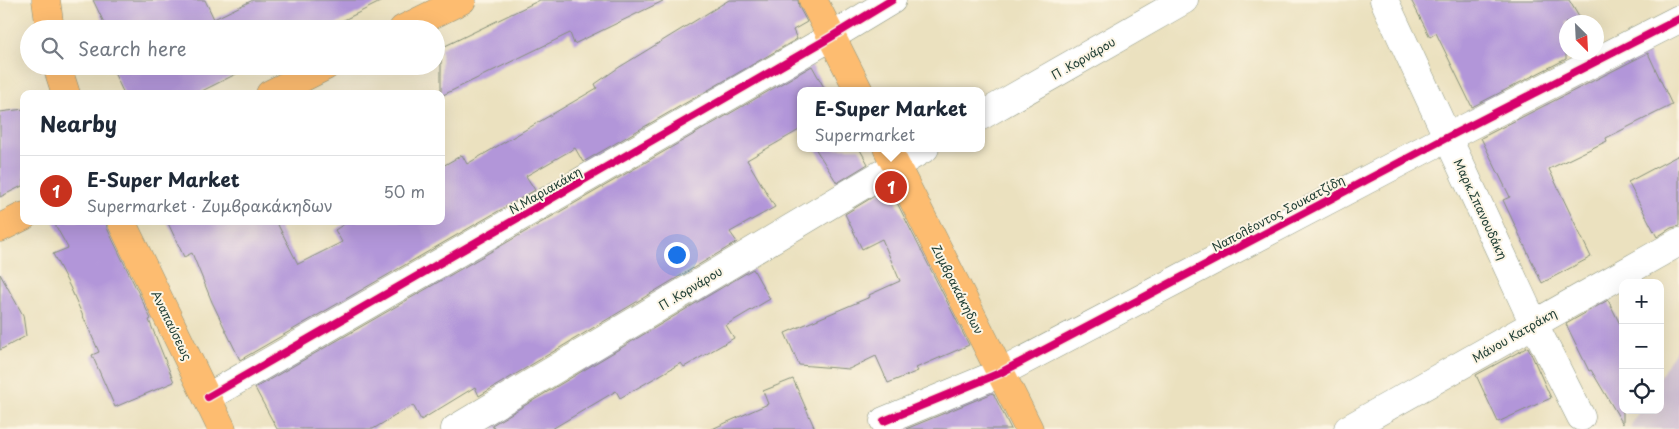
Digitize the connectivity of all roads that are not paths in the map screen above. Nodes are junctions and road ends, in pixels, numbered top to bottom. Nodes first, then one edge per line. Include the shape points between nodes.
1 (46, 0) edge
2 (462, 0) edge
3 (813, 0) edge
4 (892, 0) edge
5 (1184, 0) edge
6 (1384, 0) edge
7 (1679, 19) edge
8 (49, 20) edge
9 (421, 20) edge
10 (831, 36) junction
11 (60, 75) edge
12 (308, 75) edge
13 (856, 87) edge
14 (65, 90) edge
15 (278, 90) edge
16 (985, 114) edge
17 (1448, 137) junction
18 (908, 152) edge
19 (891, 156) edge
20 (20, 218) edge
21 (123, 225) edge
22 (0, 228) edge
23 (1679, 242) edge
24 (1534, 324) junction
25 (1000, 373) junction
26 (208, 397) junction
27 (1581, 417) dead end
28 (884, 421) dead end
29 (460, 428) edge
30 (222, 429) edge
31 (1030, 429) edge
32 (1348, 429) edge

1 - 8 main road
2 - 9 main road
3 - 10 main road
4 - 10 street, Ν.Μαριακάκη
5 - 16 street, Π .Κορνάρου
6 - 17 street, Μαρκ.Σπανουδάκη
7 - 17 street, Ναπολέοντος Σουκατζίδη
10 - 13 main road
10 - 26 street, Ν.Μαριακάκη
11 - 14 main road
12 - 15 main road
17 - 24 street, Μαρκ.Σπανουδάκη
17 - 25 street, Ναπολέοντος Σουκατζίδη
18 - 19 street, Π .Κορνάρου
19 - 25 main road, Ζυμβρακάκηδων
19 - 29 street, Π .Κορνάρου
20 - 22 main road
21 - 26 main road, Αναπαύσεως
23 - 24 street, Μάνου Κατράκη
24 - 27 street, Μαρκ.Σπανουδάκη
24 - 32 street, Μάνου Κατράκη
25 - 28 street, Ναπολέοντος Σουκατζίδη
25 - 31 main road, Ζυμβρακάκηδων
26 - 30 main road, Αναπαύσεως

